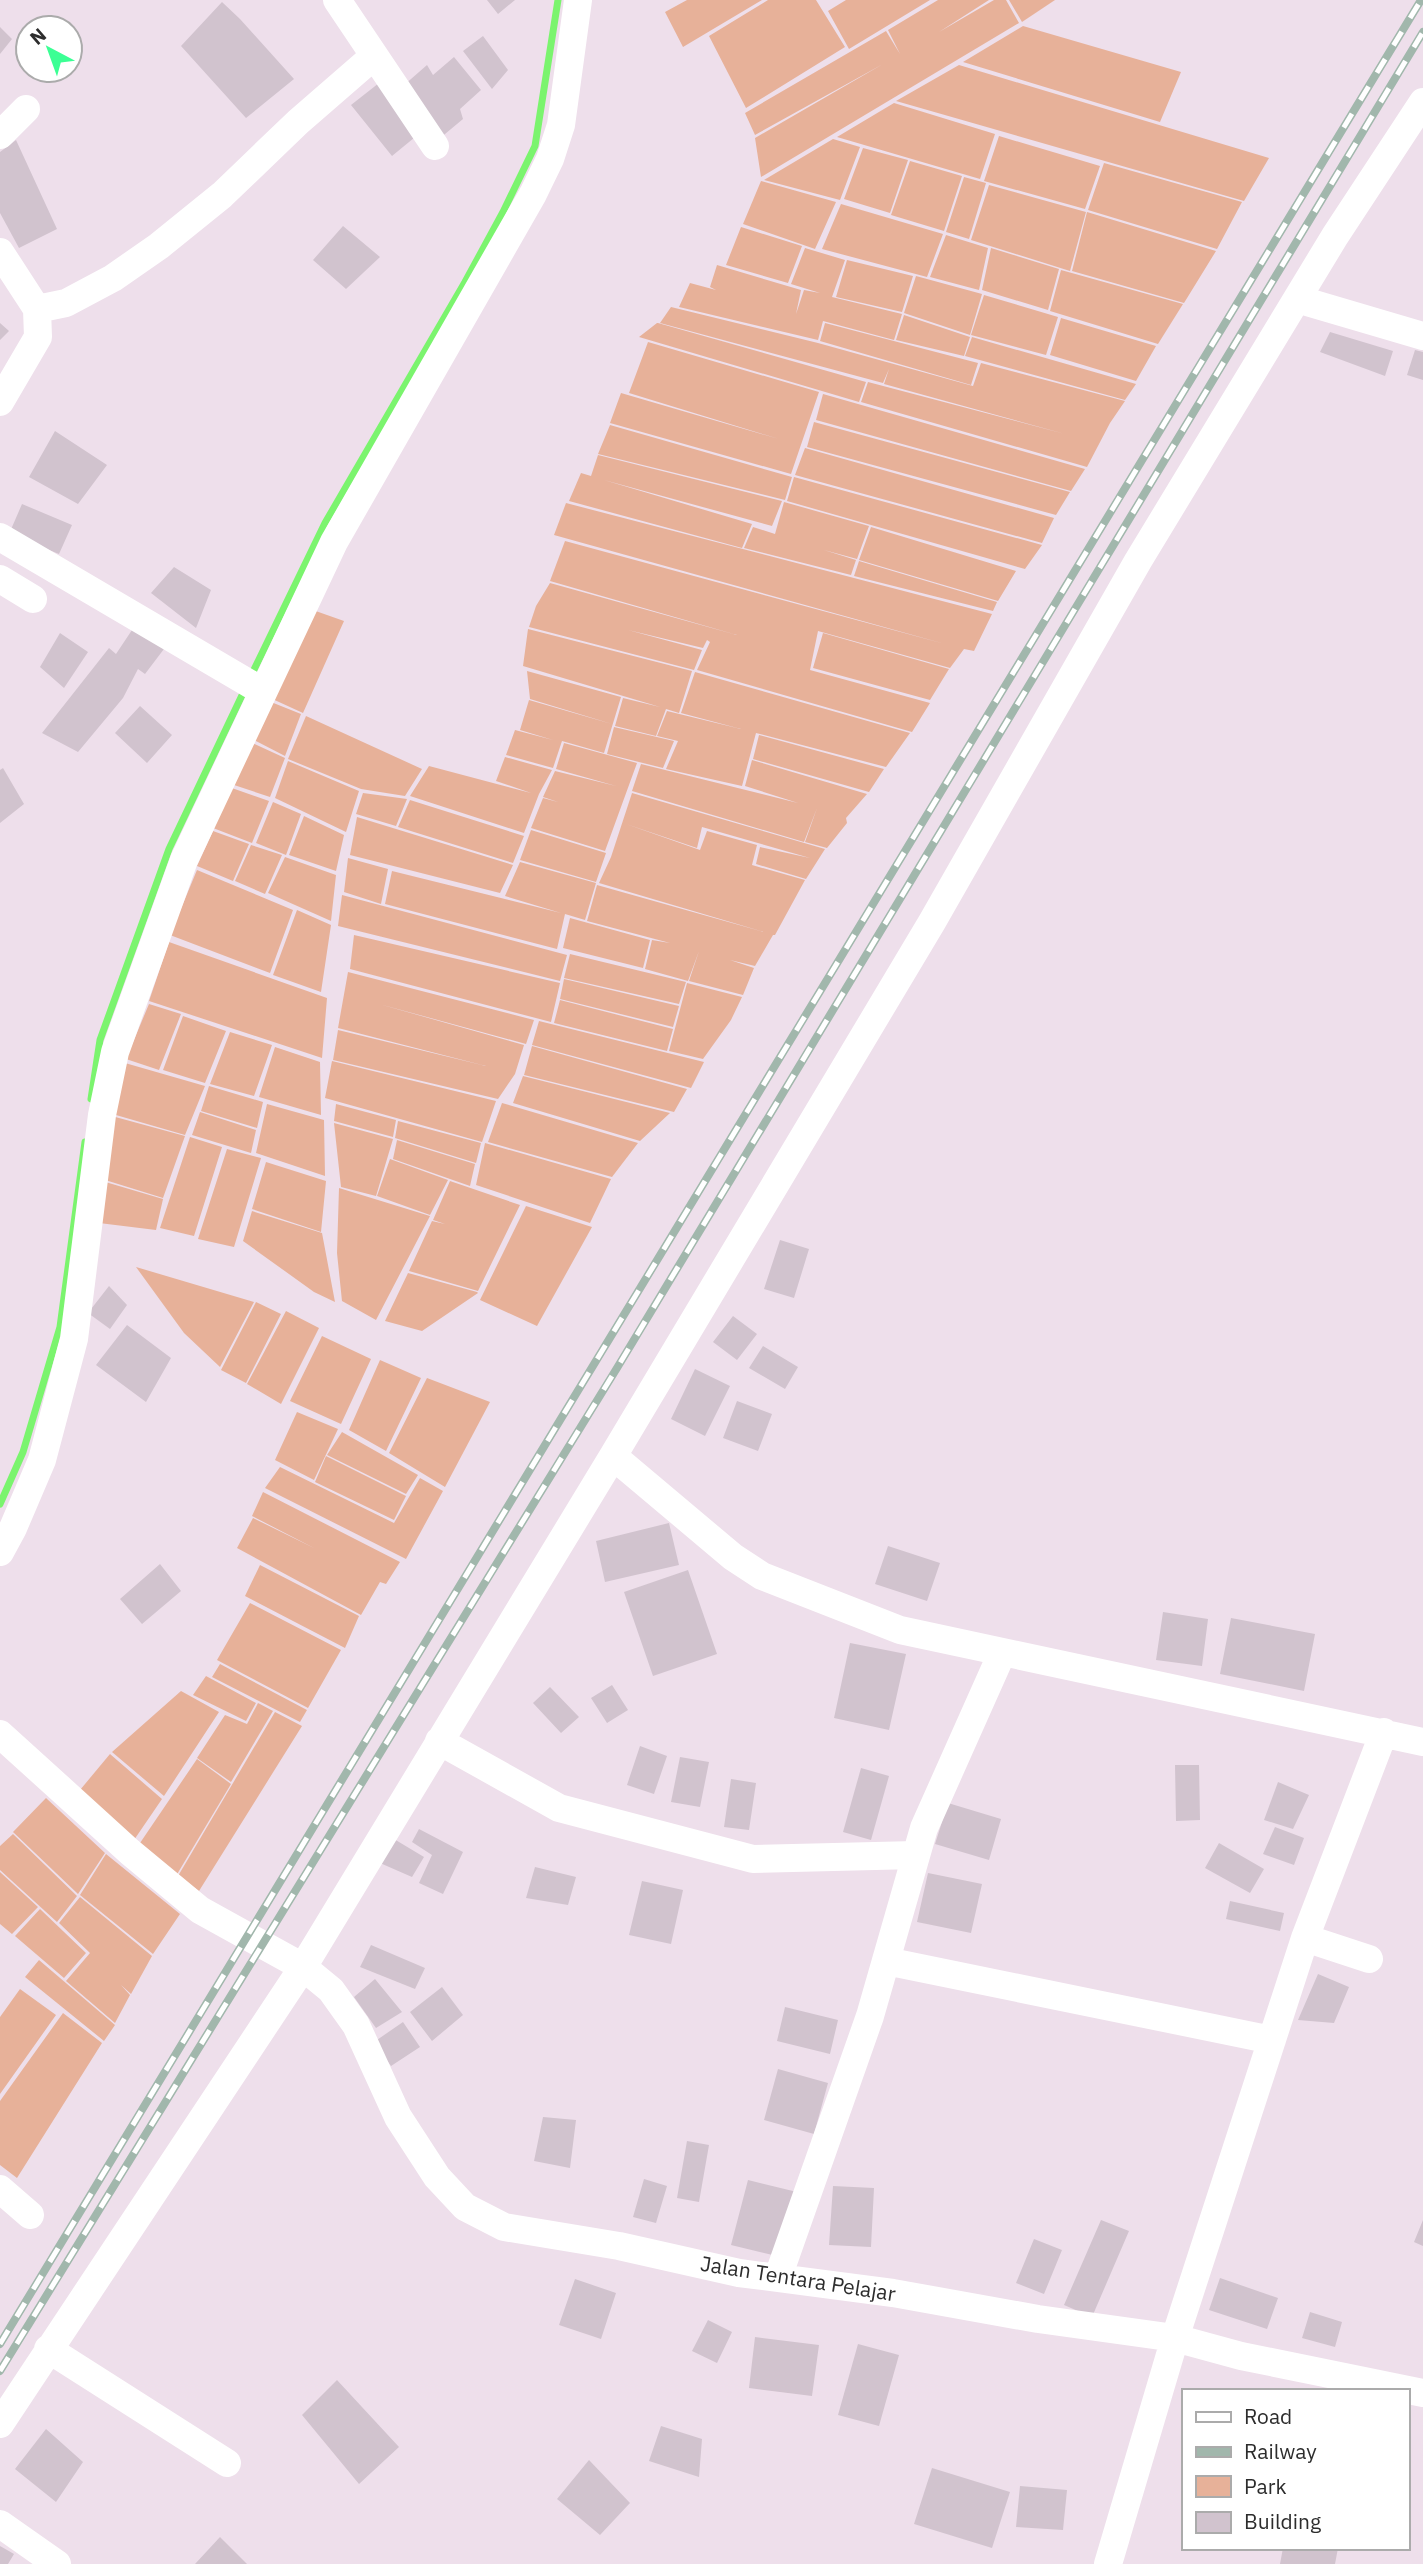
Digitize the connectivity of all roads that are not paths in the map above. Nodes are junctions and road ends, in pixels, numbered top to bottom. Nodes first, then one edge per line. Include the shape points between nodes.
1 (337, 0) edge
2 (578, 0) edge
3 (374, 56) junction
4 (1423, 102) edge
5 (26, 109) dead end
6 (0, 135) edge
7 (435, 146) dead end
8 (0, 252) edge
9 (1297, 299) junction
10 (37, 309) junction
11 (1423, 336) edge
12 (0, 402) edge
13 (0, 537) edge
14 (0, 579) edge
15 (33, 599) dead end
16 (253, 686) junction
17 (613, 1456) junction
18 (0, 1552) edge
19 (1002, 1653) junction
20 (1384, 1732) junction
21 (0, 1734) edge
22 (439, 1741) junction
23 (1423, 1742) edge
24 (916, 1855) junction
25 (1305, 1938) junction
26 (1368, 1959) dead end
27 (886, 1961) junction
28 (303, 1966) junction
29 (1272, 2040) junction
30 (0, 2189) edge
31 (30, 2215) dead end
32 (778, 2277) junction
33 (1175, 2338) junction
34 (48, 2349) junction
35 (1403, 2389) edge
36 (0, 2424) edge
37 (228, 2463) dead end
38 (0, 2524) edge
39 (57, 2564) edge
40 (1108, 2564) edge

1 - 3 street
2 - 16 street via 561,125 550,159
3 - 7 street
3 - 10 street via 222,195 159,246 66,303
4 - 9 street
5 - 6 street
8 - 10 street
9 - 11 street
9 - 17 street via 1138,561 939,910
10 - 12 street via 38,337
13 - 16 street
14 - 15 street
16 - 18 street via 115,1052 102,1115 74,1339 42,1460
17 - 19 street via 762,1576 900,1630
17 - 22 street
19 - 20 street
19 - 24 street
20 - 23 street
20 - 25 street
21 - 28 street, Jalan Tentara Pelajar via 200,1910
22 - 24 street via 559,1808 753,1859
22 - 28 street
24 - 27 street
25 - 26 street
25 - 29 street
27 - 29 street
27 - 32 street
28 - 32 street, Jalan Tentara Pelajar via 331,1990 356,2025 398,2117 437,2177 466,2207 504,2227
28 - 34 street
29 - 33 street
30 - 31 street
32 - 33 street, Jalan Tentara Pelajar
33 - 35 street, Jalan Tentara Pelajar
33 - 40 street
34 - 36 street
34 - 37 street
38 - 39 street

